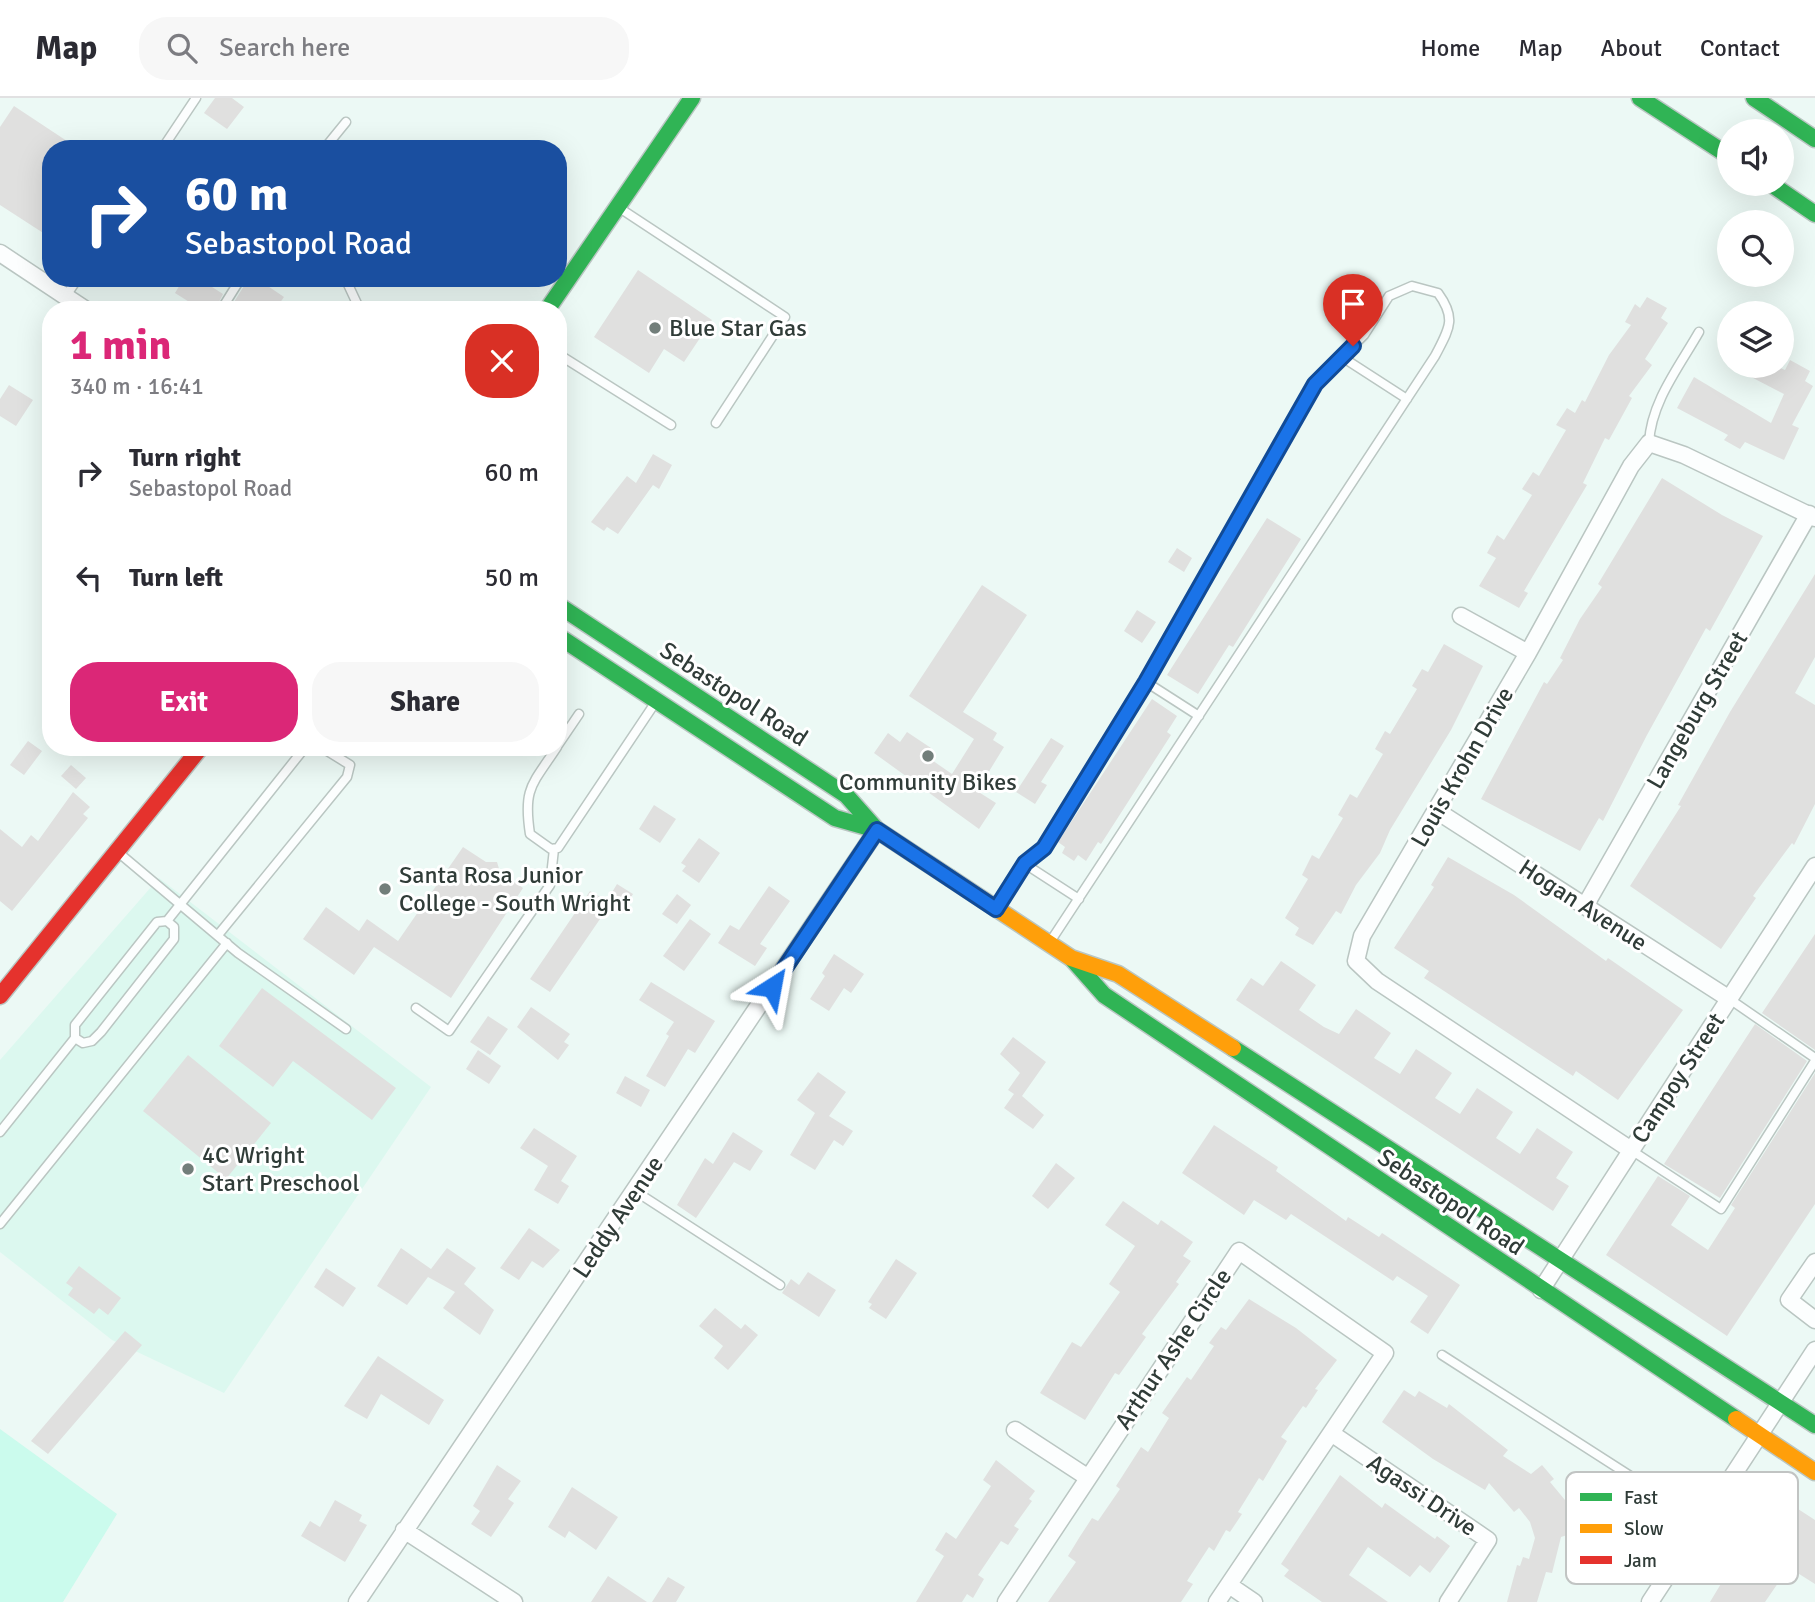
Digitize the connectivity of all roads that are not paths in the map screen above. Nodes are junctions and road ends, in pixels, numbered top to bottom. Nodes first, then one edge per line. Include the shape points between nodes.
1 (195, 98) edge
2 (692, 98) edge
3 (1640, 98) edge
4 (1754, 98) edge
5 (346, 122) dead end
6 (1815, 139) edge
7 (168, 140) edge
8 (331, 140) edge
9 (1717, 148) edge
10 (1788, 196) edge
11 (618, 207) junction
12 (1815, 214) edge
13 (0, 253) edge
14 (42, 280) edge
15 (567, 281) edge
16 (52, 287) edge
17 (72, 287) edge
18 (66, 296) junction
19 (73, 301) edge
20 (1699, 332) dead end
21 (1342, 357) junction
22 (567, 360) edge
23 (1407, 399) junction
24 (716, 423) dead end
25 (671, 425) dead end
26 (1649, 443) junction
27 (1812, 516) edge
28 (567, 611) edge
29 (1461, 616) dead end
30 (567, 642) edge
31 (1528, 653) junction
32 (1146, 682) junction
33 (657, 701) junction
34 (579, 715) dead end
35 (1199, 716) junction
36 (567, 733) edge
37 (194, 756) edge
38 (298, 756) edge
39 (334, 756) edge
40 (551, 756) edge
41 (1437, 811) junction
42 (877, 830) junction
43 (554, 849) junction
44 (117, 851) junction
45 (1025, 863) junction
46 (1815, 866) edge
47 (1079, 899) junction
48 (181, 903) junction
49 (1585, 906) junction
50 (996, 909) junction
51 (167, 921) junction
52 (218, 935) junction
53 (227, 943) junction
54 (1049, 944) junction
55 (1071, 958) junction
56 (0, 996) edge
57 (1728, 998) junction
58 (416, 1008) dead end
59 (346, 1028) dead end
60 (75, 1038) junction
61 (1815, 1059) edge
62 (0, 1132) edge
63 (1631, 1150) junction
64 (635, 1191) junction
65 (0, 1224) edge
66 (1561, 1259) junction
67 (1815, 1262) edge
68 (780, 1285) dead end
69 (1541, 1290) junction
70 (1815, 1320) edge
71 (1815, 1350) edge
72 (1443, 1355) dead end
73 (1780, 1402) junction
74 (1815, 1425) edge
75 (1015, 1430) dead end
76 (1331, 1433) junction
77 (1758, 1435) junction
78 (1624, 1472) edge
79 (1734, 1472) edge
80 (1815, 1472) edge
81 (1087, 1477) junction
82 (404, 1530) junction
83 (1662, 1584) edge
84 (1229, 1585) junction
85 (357, 1602) edge
86 (514, 1602) edge
87 (1006, 1602) edge
88 (1217, 1602) edge
89 (1254, 1602) edge
90 (1448, 1602) edge
91 (1650, 1602) edge

1 - 7 lane
2 - 11 main road
3 - 9 main road
4 - 6 main road
5 - 8 lane
10 - 12 main road
11 - 15 main road
11 - 24 lane via 786,317
13 - 14 street
16 - 18 street
17 - 18 lane
18 - 19 street
20 - 26 lane via 1658,403
21 - 23 lane
21 - 23 lane via 1364,335 1389,296 1412,286 1438,293 1449,309 1449,328
21 - 32 lane via 1315,384
22 - 25 lane
23 - 35 lane
26 - 27 street
26 - 31 street, Louis Krohn Drive via 1631,466
27 - 49 street, Langeburg Street
28 - 42 main road, Sebastopol Road via 846,795
29 - 31 street
30 - 33 main road, Sebastopol Road
31 - 41 street, Louis Krohn Drive
32 - 35 lane
32 - 45 lane via 1044,848
33 - 42 main road, Sebastopol Road via 835,818
33 - 43 lane
34 - 36 lane
35 - 47 lane
37 - 44 main road
38 - 48 lane
39 - 52 lane via 350,765 347,777
40 - 43 lane via 528,790 525,804 530,834
41 - 49 street, Hogan Avenue
41 - 63 street, Louis Krohn Drive via 1362,936 1356,961 1377,981
42 - 50 main road, Sebastopol Road
42 - 64 street, Leddy Avenue
43 - 58 lane via 550,885 449,1031
44 - 48 lane
44 - 56 main road
45 - 47 lane
45 - 50 lane
46 - 57 street, Campoy Street
47 - 54 lane
48 - 51 lane
48 - 52 lane
49 - 57 street, Hogan Avenue
50 - 54 main road, Sebastopol Road
51 - 60 lane via 157,922 75,1025
51 - 60 lane via 174,926 174,939 101,1032 92,1041 83,1043
52 - 53 lane
53 - 59 lane
53 - 65 lane
54 - 55 main road, Sebastopol Road
55 - 66 main road, Sebastopol Road via 1118,974
55 - 69 main road, Sebastopol Road via 1104,995
57 - 61 lane
57 - 63 street, Campoy Street
60 - 62 lane
61 - 63 lane via 1721,1209
63 - 66 street, Campoy Street
64 - 68 lane
64 - 82 street, Leddy Avenue
66 - 69 street, Campoy Street
66 - 73 main road, Sebastopol Road
67 - 70 street via 1788,1300
69 - 77 main road, Sebastopol Road
71 - 73 street
72 - 78 lane
73 - 74 main road, Sebastopol Road
73 - 77 street
75 - 81 street
76 - 81 street, Arthur Ashe Circle via 1385,1353 1239,1251
76 - 84 street, Arthur Ashe Circle
76 - 90 street, Agassi Drive via 1488,1540
77 - 79 street
77 - 80 main road, Sebastopol Road
81 - 87 street, Arthur Ashe Circle
82 - 85 street, Leddy Avenue
82 - 86 street
83 - 91 street
84 - 88 street, Arthur Ashe Circle
84 - 89 street

